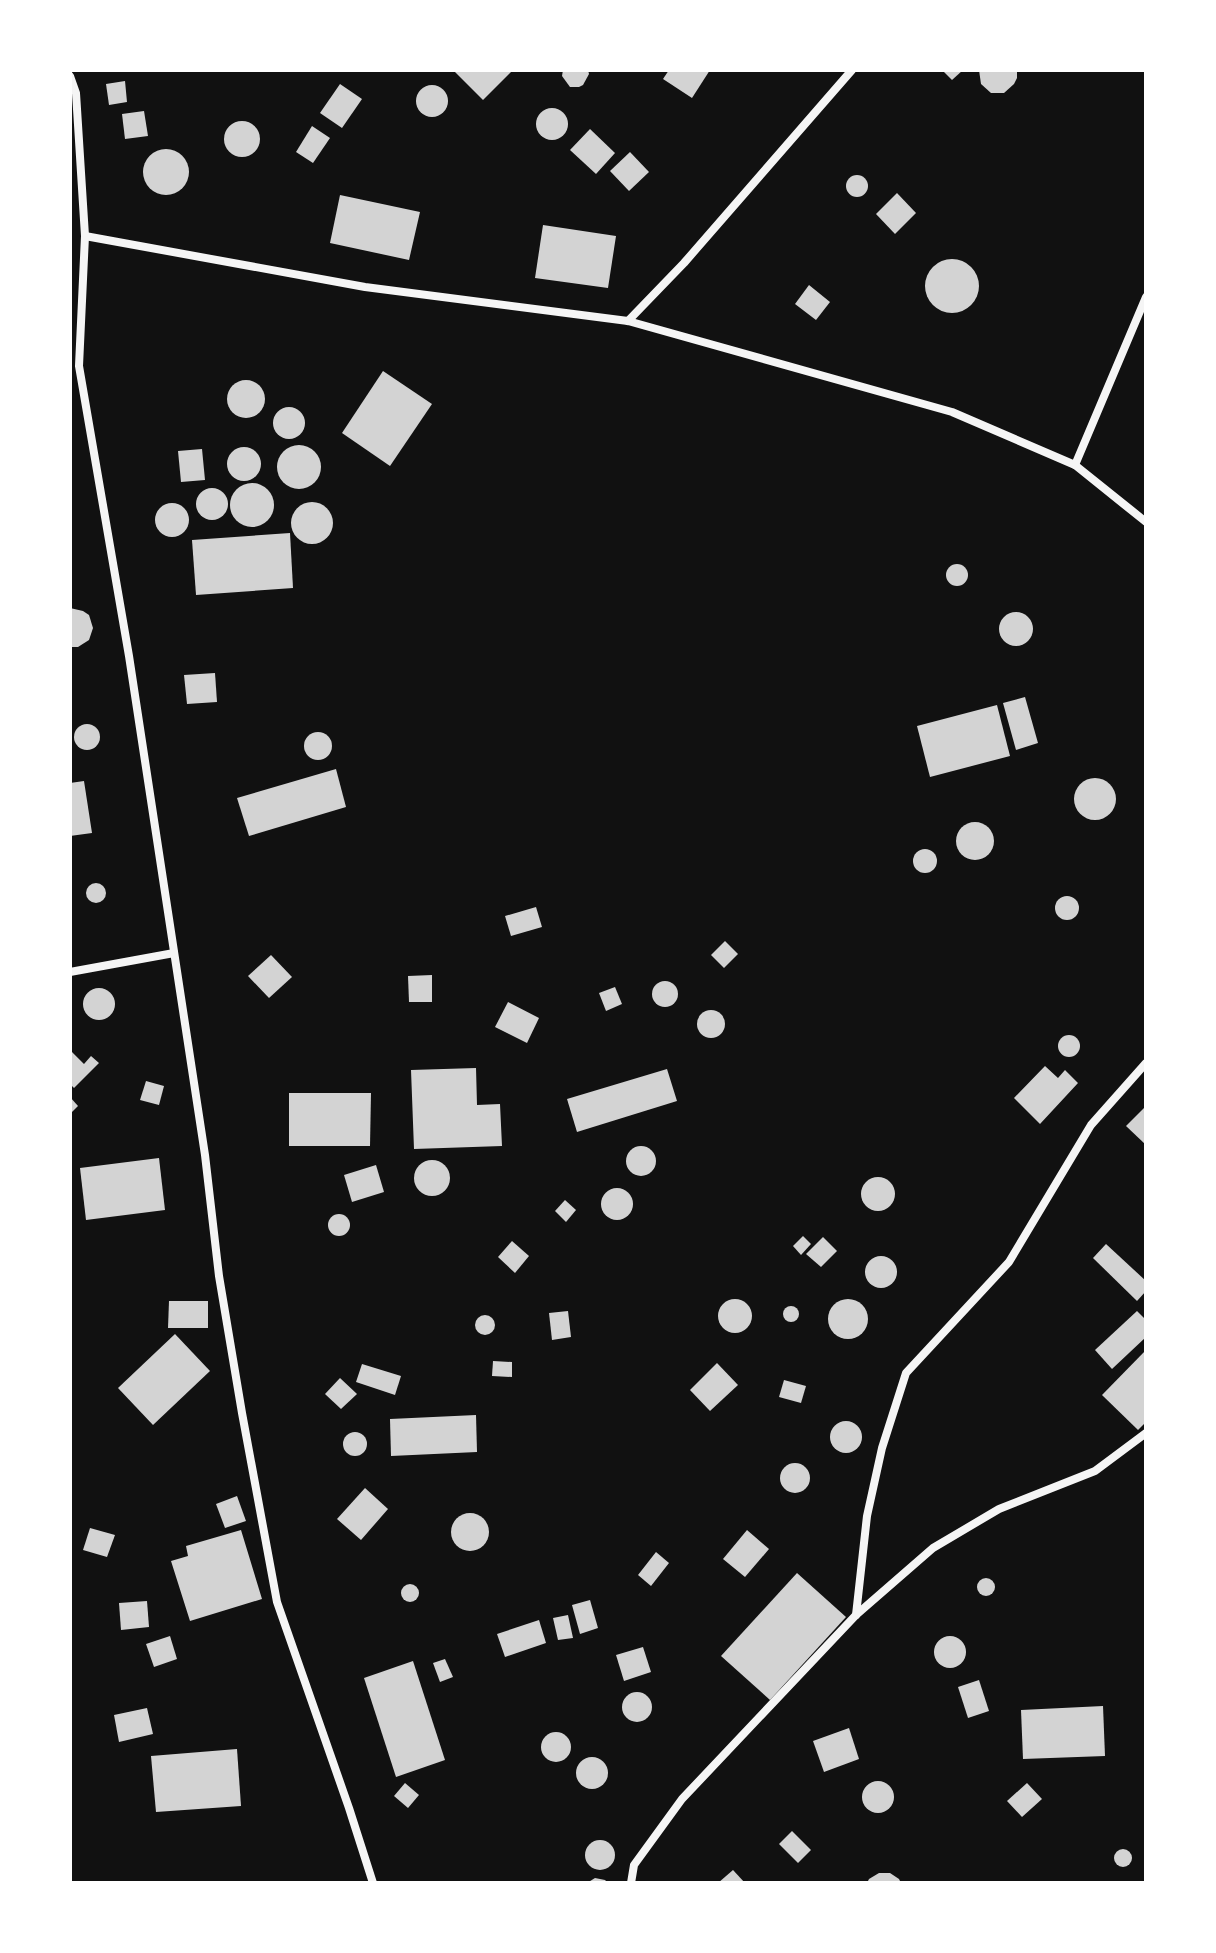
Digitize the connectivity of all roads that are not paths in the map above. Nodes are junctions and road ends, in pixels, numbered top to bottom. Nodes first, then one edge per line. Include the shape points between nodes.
1 (852, 70) edge
2 (70, 76) edge
3 (85, 236) junction
4 (1146, 297) edge
5 (628, 321) junction
6 (1075, 465) junction
7 (1146, 522) edge
8 (174, 953) junction
9 (70, 972) edge
10 (1146, 1063) edge
11 (1146, 1433) edge
12 (856, 1615) junction
13 (373, 1883) edge
14 (631, 1883) edge

1 - 5 street
2 - 3 street via 76,93
3 - 5 street via 365,287
3 - 8 street via 79,366
4 - 6 street
5 - 6 street via 952,412
6 - 7 street
8 - 9 street
8 - 13 street via 219,1276 277,1602
10 - 12 street via 1091,1125 1009,1262 906,1373 867,1516
11 - 12 street via 1095,1471 999,1509 933,1548
12 - 14 street via 682,1799 634,1865

